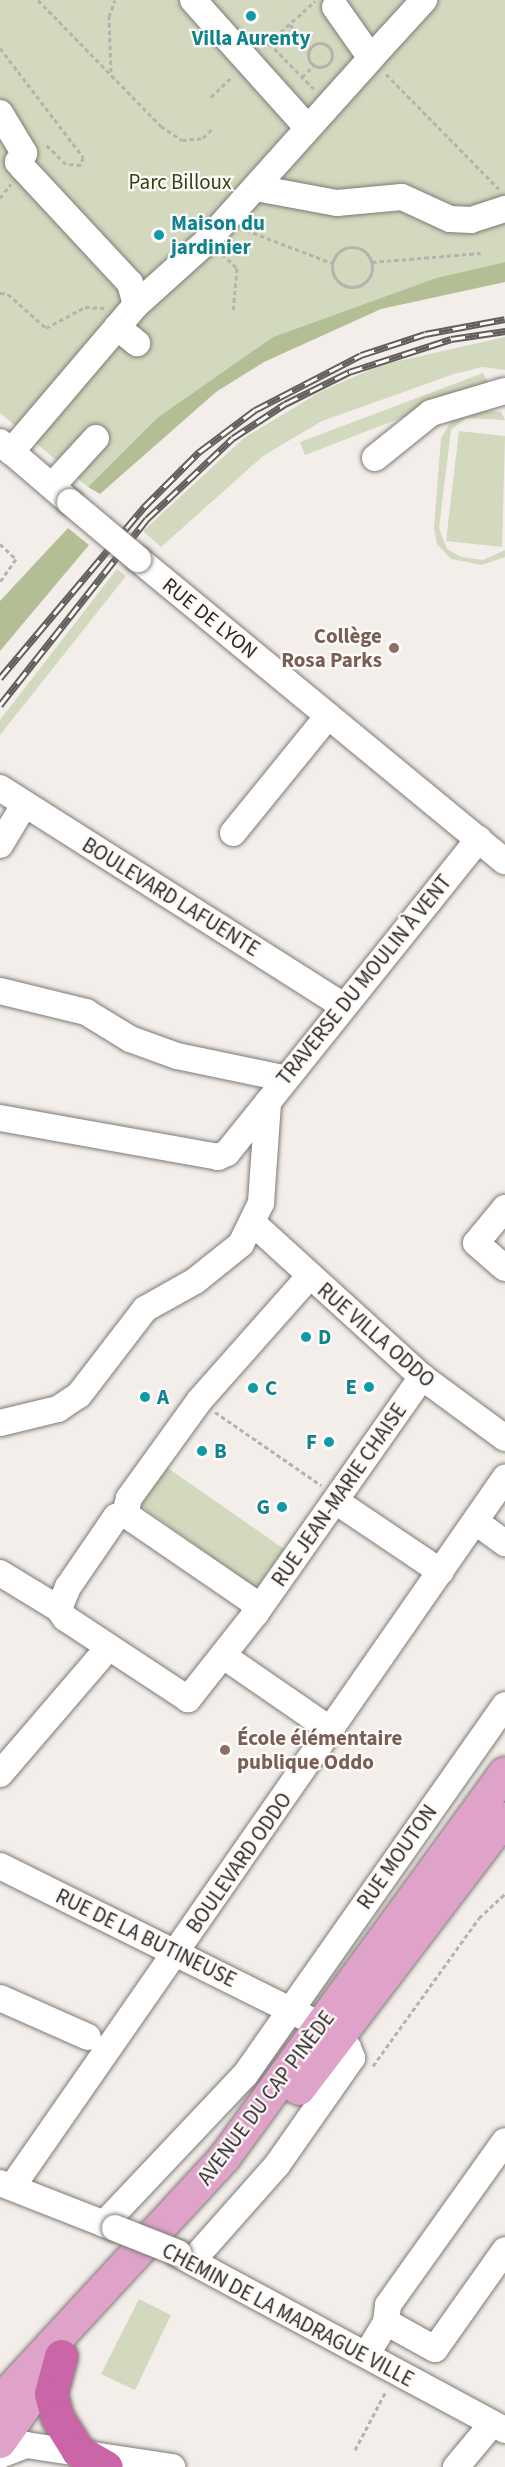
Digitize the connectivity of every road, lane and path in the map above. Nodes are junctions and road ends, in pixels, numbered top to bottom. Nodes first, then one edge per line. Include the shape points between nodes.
1 (38, 0) edge
2 (115, 0) edge
3 (193, 0) edge
4 (424, 0) edge
5 (326, 4) edge
6 (289, 25) junction
7 (269, 43) junction
8 (0, 48) edge
9 (311, 48) junction
10 (371, 58) junction
11 (247, 63) junction
12 (314, 66) junction
13 (111, 72) junction
14 (302, 77) junction
15 (211, 97) dead end
16 (327, 104) junction
17 (0, 113) edge
18 (306, 126) junction
19 (213, 128) dead end
20 (0, 141) edge
21 (18, 162) junction
22 (66, 164) dead end
23 (256, 188) junction
24 (505, 194) edge
25 (505, 209) edge
26 (225, 222) junction
27 (207, 241) junction
28 (481, 253) dead end
29 (372, 262) junction
30 (332, 263) junction
31 (0, 293) edge
32 (233, 313) dead end
33 (126, 316) junction
34 (137, 343) dead end
35 (505, 391) edge
36 (96, 438) dead end
37 (6, 447) edge
38 (375, 458) dead end
39 (61, 494) junction
40 (0, 544) edge
41 (0, 582) edge
42 (328, 716) junction
43 (0, 788) edge
44 (24, 805) junction
45 (233, 833) dead end
46 (478, 839) junction
47 (0, 845) edge
48 (505, 861) edge
49 (0, 992) edge
50 (342, 1005) junction
51 (283, 1078) junction
52 (268, 1102) junction
53 (0, 1118) edge
54 (505, 1208) edge
55 (254, 1224) junction
56 (505, 1268) edge
57 (309, 1277) junction
58 (422, 1377) junction
59 (200, 1400) junction
60 (0, 1423) edge
61 (505, 1438) edge
62 (310, 1478) dead end
63 (505, 1478) edge
64 (338, 1502) junction
65 (125, 1514) junction
66 (476, 1522) junction
67 (505, 1543) edge
68 (441, 1572) junction
69 (0, 1573) edge
70 (59, 1609) junction
71 (256, 1613) junction
72 (109, 1647) junction
73 (225, 1657) junction
74 (505, 1705) edge
75 (331, 1730) junction
76 (505, 1773) edge
77 (0, 1774) edge
78 (505, 1819) edge
79 (399, 1852) junction
80 (0, 1866) edge
81 (448, 1875) junction
82 (176, 1954) junction
83 (0, 1998) edge
84 (291, 2011) junction
85 (328, 2034) junction
86 (88, 2037) dead end
87 (505, 2141) edge
88 (6, 2185) edge
89 (110, 2226) junction
90 (505, 2250) edge
91 (185, 2257) junction
92 (386, 2322) junction
93 (435, 2349) junction
94 (368, 2354) junction
95 (61, 2356) junction
96 (416, 2381) junction
97 (384, 2396) dead end
98 (0, 2402) edge
99 (499, 2427) edge
100 (0, 2442) edge
101 (355, 2450) dead end
102 (78, 2451) junction
103 (0, 2455) edge
104 (106, 2467) edge
105 (172, 2467) edge
106 (456, 2467) edge

1 - 13 path
2 - 13 path via 109,17
3 - 11 street
4 - 10 street
5 - 6 path
5 - 10 street
6 - 7 path
6 - 9 path
7 - 11 path
7 - 14 path
8 - 22 path via 83,157 81,165
9 - 12 path
9 - 12 path via 324,44 332,54 328,64
10 - 16 street
10 - 24 path via 456,151
11 - 15 path
11 - 18 street
12 - 14 path
13 - 19 path via 161,126 182,140 203,138
14 - 16 path
16 - 18 street
17 - 21 street via 24,153
18 - 23 street
20 - 21 street
21 - 33 street via 130,283
23 - 25 street via 337,203 402,197 450,219 471,220
23 - 26 street
26 - 27 street
26 - 30 path
27 - 32 path via 237,268
27 - 33 street
28 - 29 path
29 - 30 path via 367,253 349,247
29 - 30 path via 368,280 358,287 345,287 334,277
31 - 33 path via 8,294 46,328 85,307
33 - 34 street
33 - 37 street
35 - 38 street via 431,413
36 - 39 street
37 - 39 street, RUE DE LYON
39 - 42 street, RUE DE LYON, bridge
40 - 41 path via 16,559
42 - 45 street
42 - 46 street, RUE DE LYON
43 - 44 street, BOULEVARD LAFUENTE
44 - 47 street
44 - 50 street, BOULEVARD LAFUENTE
46 - 48 street, RUE DE LYON
46 - 50 street, TRAVERSE DU MOULIN À VENT
49 - 51 street via 86,1012 130,1040 177,1056
50 - 51 street, TRAVERSE DU MOULIN À VENT
51 - 52 street, TRAVERSE DU MOULIN À VENT
52 - 53 street via 227,1153 218,1157
52 - 55 street, TRAVERSE DU MOULIN À VENT via 268,1146
54 - 56 street via 476,1243
55 - 57 street, RUE VILLA ODDO
55 - 60 street, TRAVERSE DU MOULIN À VENT via 227,1257 137,1316 79,1395 58,1408
57 - 58 street, RUE VILLA ODDO
57 - 59 street
58 - 61 street, RUE VILLA ODDO
58 - 64 street, RUE JEAN-MARIE CHAISE
59 - 62 path
59 - 65 street via 129,1498
63 - 66 street, BOULEVARD ODDO
64 - 68 street
64 - 71 street, RUE JEAN-MARIE CHAISE
65 - 70 street via 117,1517 68,1587
65 - 71 street via 252,1601
66 - 67 street
66 - 68 street, BOULEVARD ODDO
68 - 75 street, BOULEVARD ODDO
69 - 70 street
70 - 72 street
71 - 73 street, RUE JEAN-MARIE CHAISE
72 - 73 street, RUE JEAN-MARIE CHAISE via 188,1700
72 - 77 street
73 - 75 street
74 - 79 street, RUE MOUTON
75 - 82 street, BOULEVARD ODDO
76 - 81 main road, AVENUE DU CAP PINÈDE
78 - 81 main road, AVENUE DU CAP PINÈDE
79 - 81 street
79 - 84 street, RUE MOUTON
80 - 82 street, RUE DE LA BUTINEUSE
81 - 85 main road, AVENUE DU CAP PINÈDE
82 - 84 street, RUE DE LA BUTINEUSE
82 - 88 street, BOULEVARD ODDO
83 - 86 street
84 - 85 street, RUE DE LA BUTINEUSE
84 - 89 street, RUE MOUTON via 197,2131
85 - 91 street via 352,2058 348,2071 277,2165
85 - 95 main road, AVENUE DU CAP PINÈDE via 233,2171
85 - 98 main road, AVENUE DU CAP PINÈDE via 225,2157
87 - 92 street via 388,2306
88 - 89 street, CHEMIN DE LA MADRAGUE VILLE
89 - 91 street, CHEMIN DE LA MADRAGUE VILLE, bridge
90 - 93 street
91 - 94 street, CHEMIN DE LA MADRAGUE VILLE
92 - 93 street
92 - 94 street
93 - 96 street
94 - 96 street, CHEMIN DE LA MADRAGUE VILLE
95 - 100 main road, AVENUE DU CAP PINÈDE
95 - 102 highway via 51,2394 62,2430
96 - 99 street, CHEMIN DE LA MADRAGUE VILLE
97 - 101 path
99 - 106 street
102 - 103 street via 26,2445
102 - 104 highway
102 - 105 street

